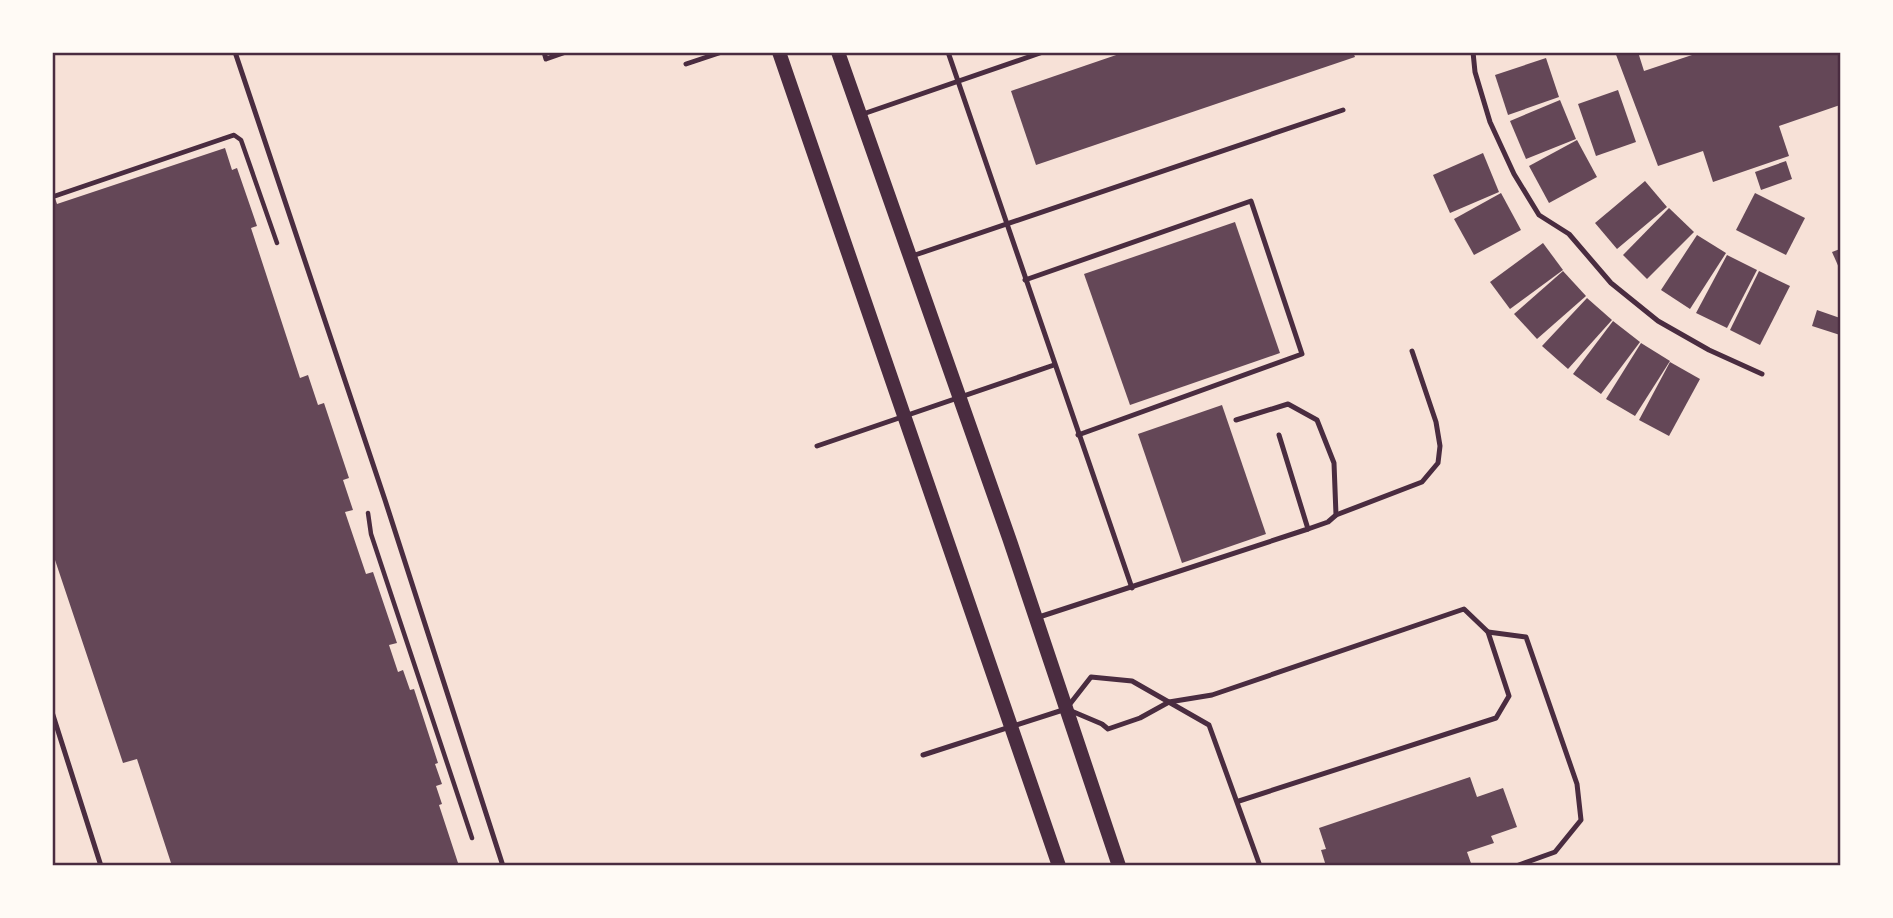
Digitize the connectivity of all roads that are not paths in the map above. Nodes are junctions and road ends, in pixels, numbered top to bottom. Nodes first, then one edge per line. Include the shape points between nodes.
1 (236, 52) edge
2 (544, 52) edge
3 (566, 52) edge
4 (722, 52) edge
5 (779, 52) edge
6 (838, 52) edge
7 (948, 52) edge
8 (1042, 52) edge
9 (1473, 52) edge
10 (686, 64) dead end
11 (957, 82) junction
12 (1343, 110) dead end
13 (860, 115) junction
14 (1005, 225) junction
15 (911, 256) junction
16 (1025, 280) junction
17 (1412, 351) dead end
18 (1054, 365) junction
19 (1762, 374) dead end
20 (960, 397) junction
21 (904, 417) junction
22 (1236, 420) dead end
23 (1078, 435) junction
24 (1279, 435) dead end
25 (817, 446) dead end
26 (1336, 515) junction
27 (1308, 529) junction
28 (1132, 588) junction
29 (1035, 618) junction
30 (1488, 632) junction
31 (1169, 702) junction
32 (1066, 709) junction
33 (52, 712) edge
34 (1011, 726) junction
35 (923, 755) dead end
36 (1238, 801) junction
37 (101, 866) edge
38 (503, 866) edge
39 (1059, 866) edge
40 (1119, 866) edge
41 (1260, 866) edge
42 (1516, 866) edge

1 - 38 lane
2 - 3 lane via 546,59
4 - 10 lane
5 - 21 main road
6 - 13 main road
7 - 11 lane
8 - 11 lane
9 - 19 lane via 1490,122 1539,215 1569,234 1611,283 1658,321
11 - 13 lane
11 - 14 lane
12 - 14 lane
13 - 15 main road
14 - 15 lane
14 - 16 lane
15 - 20 main road
16 - 18 lane
16 - 23 lane via 1251,201 1301,354
17 - 26 lane via 1436,422 1438,463 1422,482
18 - 20 lane
18 - 23 lane
20 - 21 lane
20 - 29 main road
21 - 25 lane
21 - 34 main road
22 - 26 lane via 1289,404 1317,420 1334,463
23 - 28 lane
24 - 27 lane
26 - 27 lane
27 - 28 lane
28 - 29 lane
29 - 32 main road
30 - 31 lane via 1464,610 1212,695
30 - 36 lane via 1508,696 1496,718
30 - 42 lane via 1526,637 1577,784 1581,821 1555,852
31 - 32 lane via 1108,729
31 - 32 lane via 1132,681 1091,677
31 - 36 lane via 1209,725
32 - 34 lane
32 - 40 main road
33 - 37 lane
34 - 35 lane
34 - 39 main road
36 - 41 lane

